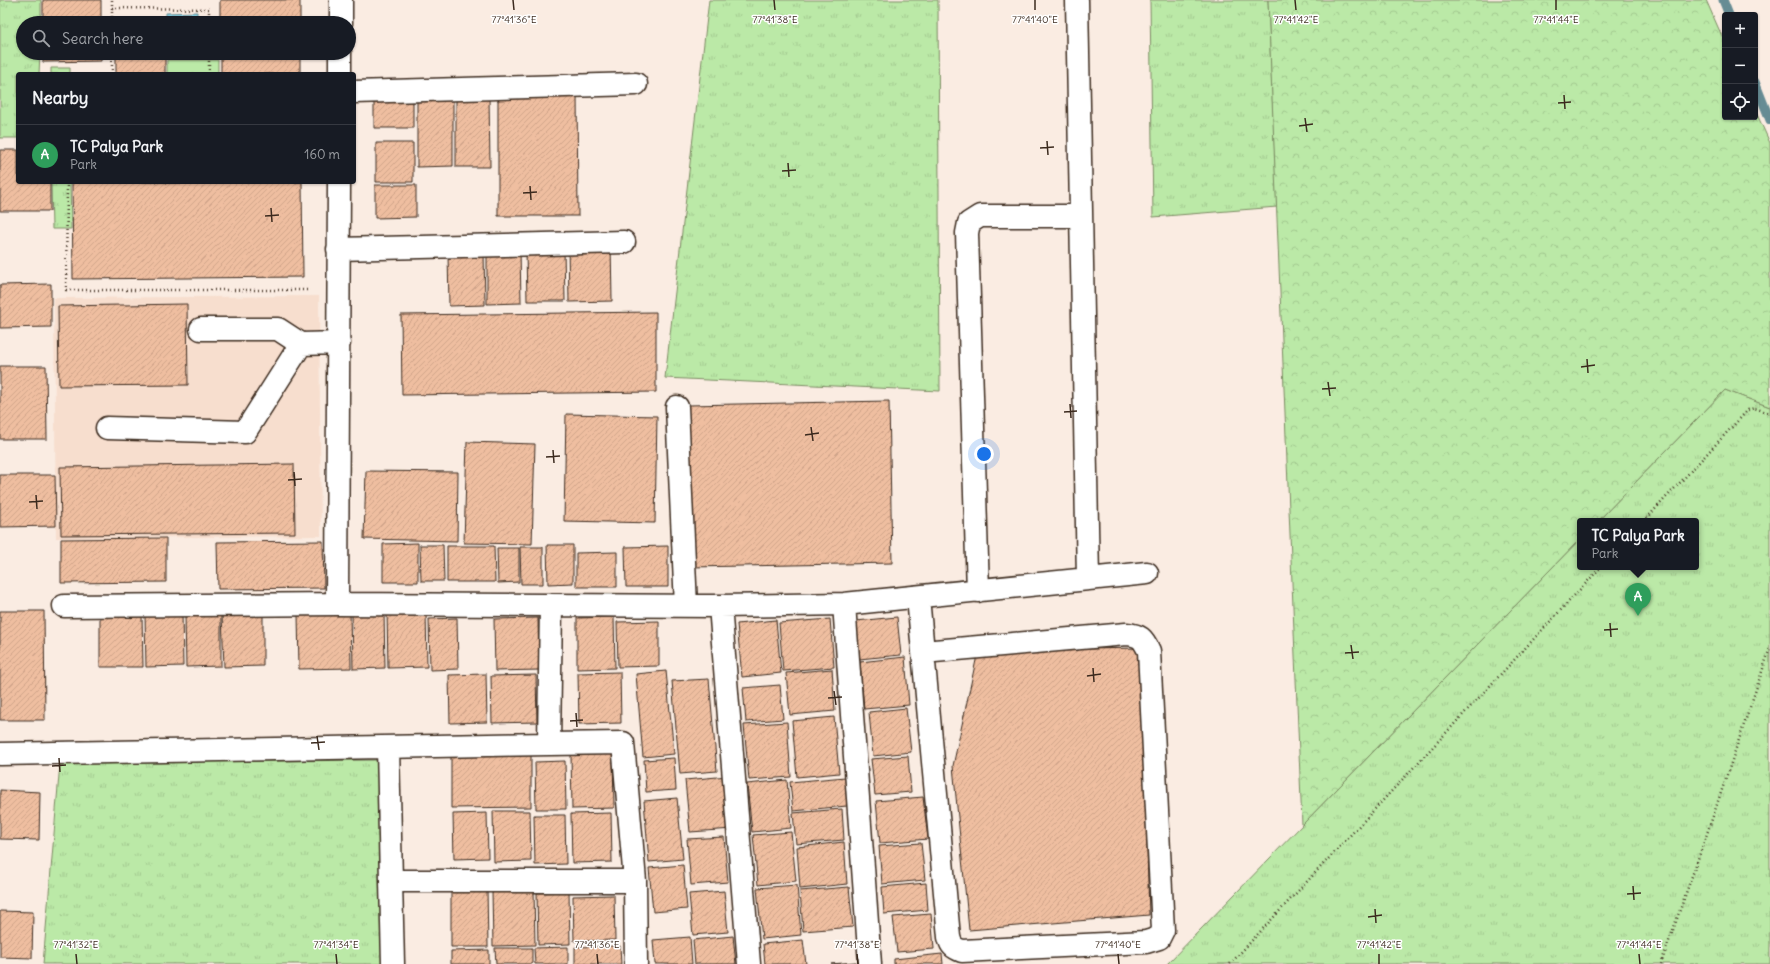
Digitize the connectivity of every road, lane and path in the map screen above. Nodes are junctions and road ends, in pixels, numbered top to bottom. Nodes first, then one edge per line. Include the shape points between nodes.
1 (112, 0) edge
2 (341, 0) edge
3 (1076, 0) edge
4 (112, 8) junction
5 (112, 16) edge
6 (209, 16) edge
7 (341, 16) edge
8 (112, 60) edge
9 (209, 60) edge
10 (340, 60) edge
11 (112, 72) edge
12 (209, 72) edge
13 (340, 72) edge
14 (636, 84) dead end
15 (356, 92) edge
16 (67, 184) edge
17 (339, 184) edge
18 (1081, 216) junction
19 (624, 242) dead end
20 (338, 249) junction
21 (310, 290) dead end
22 (201, 330) dead end
23 (339, 343) junction
24 (300, 344) junction
25 (676, 407) dead end
26 (1770, 413) edge
27 (107, 428) dead end
28 (1647, 518) edge
29 (1598, 570) edge
30 (1147, 573) dead end
31 (1088, 579) junction
32 (978, 591) junction
33 (918, 597) junction
34 (337, 604) junction
35 (844, 604) junction
36 (551, 605) junction
37 (64, 606) dead end
38 (686, 606) junction
39 (720, 606) junction
40 (1770, 648) edge
41 (924, 652) junction
42 (549, 744) junction
43 (388, 747) junction
44 (0, 754) edge
45 (391, 881) junction
46 (635, 881) junction
47 (393, 964) edge
48 (636, 964) edge
49 (749, 964) edge
50 (870, 964) edge
51 (1230, 964) edge
52 (1661, 964) edge

1 - 4 path
2 - 7 street
3 - 18 street
4 - 5 path
4 - 6 path via 209,9
8 - 11 path
9 - 12 path
10 - 13 street
14 - 15 street
16 - 21 path via 66,290
17 - 20 street
18 - 31 street
18 - 32 street via 980,216 969,223 966,233
19 - 20 street
20 - 23 street
22 - 24 street via 278,329
23 - 24 street
23 - 34 street
24 - 27 street via 245,432
25 - 38 street
26 - 28 path via 1754,408 1748,410
29 - 51 path
30 - 31 street
31 - 32 street
32 - 33 street
33 - 35 street
33 - 41 street
34 - 36 street
34 - 37 street
35 - 39 street
35 - 50 street
36 - 38 street
36 - 42 street
38 - 39 street
39 - 49 street
40 - 52 path
41 - 41 street via 949,937 955,948 962,951 1146,942 1160,938 1163,930 1149,651 1145,641 1137,635 1126,634
42 - 43 street
42 - 46 street via 623,743
43 - 44 street
43 - 45 street
45 - 46 street
45 - 47 street
46 - 48 street

